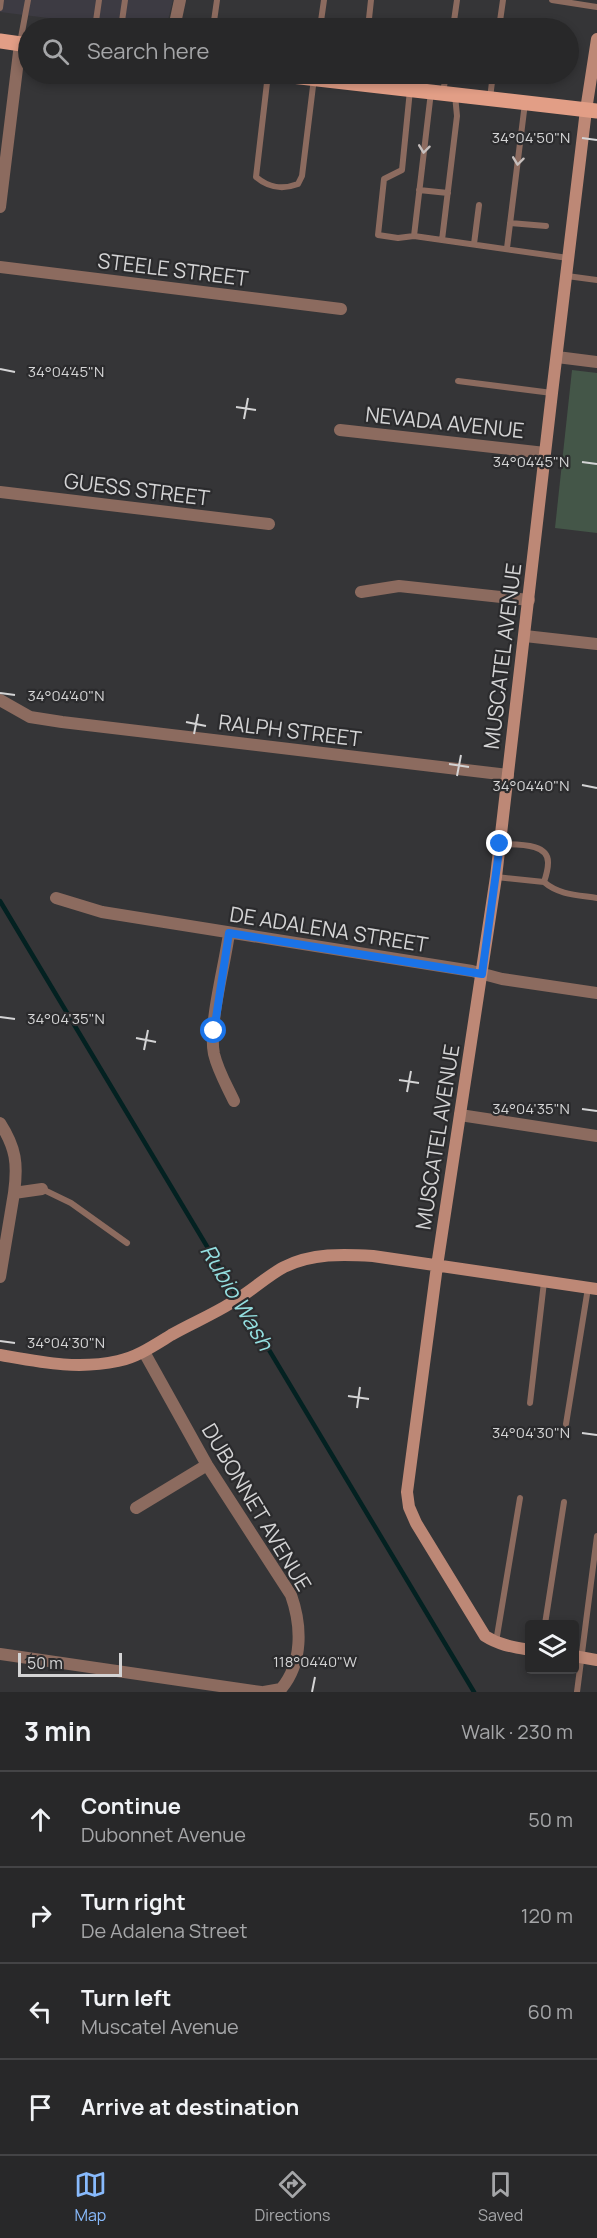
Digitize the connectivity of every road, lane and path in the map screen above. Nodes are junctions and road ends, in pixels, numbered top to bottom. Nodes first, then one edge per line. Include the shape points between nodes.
1 (1, 0) edge
2 (28, 0) edge
3 (99, 0) edge
4 (125, 0) edge
5 (180, 0) edge
6 (217, 0) edge
7 (324, 0) edge
8 (371, 0) edge
9 (457, 0) edge
10 (502, 0) edge
11 (552, 0) edge
12 (597, 7) edge
13 (0, 8) edge
14 (26, 18) edge
15 (96, 18) edge
16 (122, 18) edge
17 (176, 18) edge
18 (214, 18) edge
19 (321, 18) edge
20 (369, 18) edge
21 (454, 18) edge
22 (500, 18) edge
23 (597, 39) edge
24 (0, 42) edge
25 (18, 44) edge
26 (18, 76) edge
27 (267, 84) edge
28 (313, 84) edge
29 (386, 84) edge
30 (444, 84) edge
31 (492, 84) edge
32 (410, 89) junction
33 (443, 93) junction
34 (490, 99) junction
35 (525, 102) junction
36 (592, 110) edge
37 (3, 155) edge
38 (419, 190) junction
39 (447, 193) junction
40 (479, 205) dead end
41 (0, 207) edge
42 (510, 223) junction
43 (546, 226) dead end
44 (414, 237) junction
45 (442, 240) junction
46 (474, 244) junction
47 (507, 248) junction
48 (569, 258) junction
49 (0, 267) edge
50 (567, 276) junction
51 (597, 280) edge
52 (341, 309) dead end
53 (557, 357) junction
54 (597, 362) edge
55 (459, 381) dead end
56 (552, 393) junction
57 (340, 430) dead end
58 (545, 453) junction
59 (0, 492) edge
60 (269, 524) dead end
61 (361, 592) dead end
62 (528, 600) junction
63 (525, 636) junction
64 (597, 644) edge
65 (0, 700) edge
66 (508, 775) junction
67 (500, 844) junction
68 (496, 877) junction
69 (544, 882) junction
70 (56, 898) dead end
71 (597, 898) edge
72 (229, 933) junction
73 (482, 974) junction
74 (597, 993) edge
75 (234, 1101) dead end
76 (460, 1116) junction
77 (0, 1123) edge
78 (597, 1136) edge
79 (42, 1190) joint
80 (15, 1193) junction
81 (127, 1243) dead end
82 (437, 1266) junction
83 (0, 1271) edge
84 (544, 1282) junction
85 (592, 1289) edge
86 (144, 1352) junction
87 (0, 1355) edge
88 (530, 1403) dead end
89 (566, 1424) dead end
90 (207, 1465) junction
91 (520, 1498) dead end
92 (564, 1502) dead end
93 (136, 1509) dead end
94 (597, 1536) edge
95 (545, 1620) edge
96 (496, 1643) junction
97 (525, 1649) edge
98 (579, 1651) edge
99 (0, 1654) edge
100 (579, 1657) edge
101 (597, 1660) edge
102 (578, 1674) edge
103 (263, 1692) edge
104 (577, 1692) edge

1 - 13 lane
2 - 14 lane
3 - 15 lane
4 - 16 lane
5 - 17 street
6 - 18 lane
7 - 19 lane
8 - 20 lane
9 - 21 lane
10 - 22 lane
11 - 12 lane
23 - 36 street, MUSCATEL AVENUE
24 - 25 main road
26 - 37 street
27 - 28 lane via 256,177 265,185 286,188 298,184 302,176
29 - 32 main road
30 - 33 lane
31 - 34 lane
32 - 33 main road
32 - 44 lane via 402,170 384,179 378,235
33 - 34 main road
33 -> 38 lane
33 - 39 lane via 457,116
34 - 35 main road
35 - 36 main road
35 -> 42 lane
36 - 48 street, MUSCATEL AVENUE
37 - 41 street
38 - 39 lane
38 - 44 lane
39 - 45 lane
40 - 46 lane
42 - 43 lane
42 - 47 lane
44 - 45 lane
45 - 46 lane
46 - 47 lane
47 - 48 lane
48 - 50 street, MUSCATEL AVENUE
49 - 52 street, STEELE STREET
50 - 51 lane
50 - 53 street, MUSCATEL AVENUE
53 - 54 street
53 - 56 street, MUSCATEL AVENUE
55 - 56 lane
56 - 58 street, MUSCATEL AVENUE
57 - 58 street, NEVADA AVENUE
58 - 62 street, MUSCATEL AVENUE
59 - 60 street, GUESS STREET
61 - 62 street via 399,586
62 - 63 street, MUSCATEL AVENUE
63 - 64 street
63 - 66 street, MUSCATEL AVENUE
65 - 66 street, RALPH STREET via 30,717 62,722
66 - 67 street, MUSCATEL AVENUE
67 - 68 street, MUSCATEL AVENUE
67 - 69 lane via 540,849 547,855
68 - 69 lane
68 - 73 street, MUSCATEL AVENUE
69 - 71 lane via 561,892
70 - 72 street, DE ADALENA STREET via 102,912
72 - 73 street, DE ADALENA STREET
72 - 75 street via 214,1052
73 - 74 street, DE ADALENA STREET
73 - 76 street, MUSCATEL AVENUE
76 - 78 street
76 - 82 street, MUSCATEL AVENUE
77 - 80 street via 18,1165
79 - 80 street
79 - 81 lane via 71,1203
80 - 83 street
82 - 84 street
82 - 86 street via 343,1254 313,1257 284,1267 251,1291
82 - 96 street, MUSCATEL AVENUE via 408,1474 409,1507 478,1626
84 - 85 street
84 - 88 lane
85 - 89 lane
86 - 87 street via 87,1367
86 - 90 street, DUBONNET AVENUE
90 - 93 street
90 - 103 street, DUBONNET AVENUE via 291,1595 298,1614 299,1635 289,1680 281,1689
91 - 96 lane
92 - 95 lane
94 - 98 lane
96 - 97 street
99 - 103 street
100 - 101 street
102 - 104 lane

